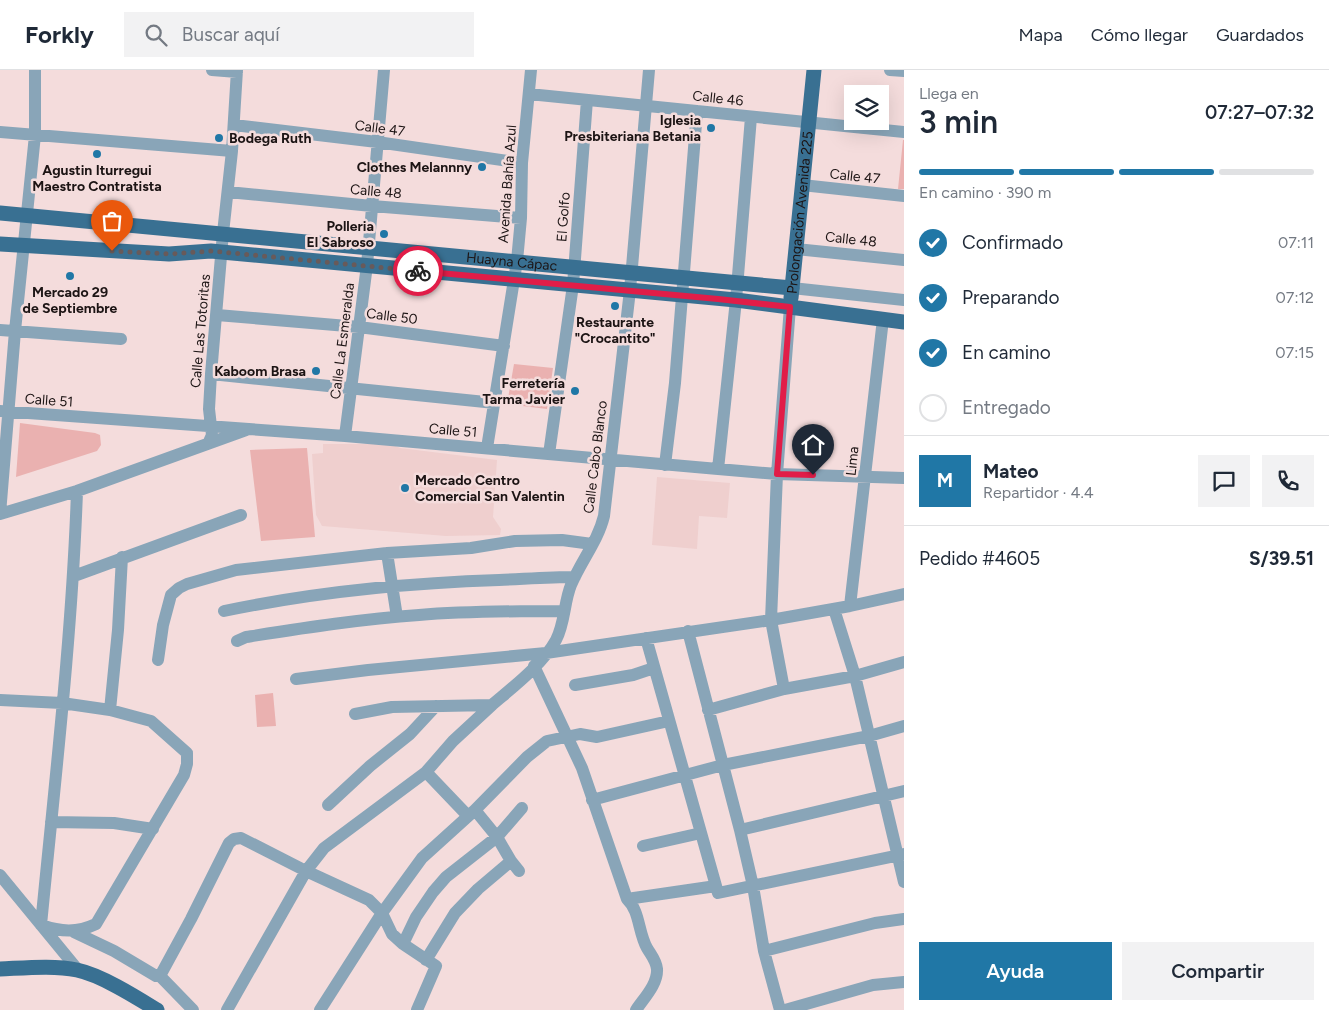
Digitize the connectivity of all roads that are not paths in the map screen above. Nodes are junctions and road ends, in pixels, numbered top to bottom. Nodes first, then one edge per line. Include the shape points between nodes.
1 (35, 70) edge
2 (212, 70) edge
3 (384, 70) edge
4 (531, 70) edge
5 (649, 70) edge
6 (814, 70) edge
7 (890, 70) edge
8 (237, 71) edge
9 (904, 71) edge
10 (529, 94) junction
11 (586, 100) junction
12 (646, 106) junction
13 (697, 111) junction
14 (751, 116) junction
15 (809, 122) junction
16 (234, 125) junction
17 (0, 132) edge
18 (904, 132) edge
19 (35, 135) junction
20 (377, 142) junction
21 (232, 151) junction
22 (522, 163) junction
23 (802, 185) junction
24 (228, 192) junction
25 (904, 196) edge
26 (372, 206) junction
27 (0, 214) edge
28 (27, 215) junction
29 (521, 218) junction
30 (223, 233) junction
31 (0, 244) edge
32 (24, 245) junction
33 (369, 247) junction
34 (796, 249) junction
35 (221, 252) junction
36 (904, 260) edge
37 (517, 261) junction
38 (367, 266) junction
39 (575, 268) junction
40 (631, 273) junction
41 (684, 278) junction
42 (514, 280) junction
43 (737, 283) junction
44 (574, 285) junction
45 (792, 288) junction
46 (630, 290) junction
47 (683, 295) junction
48 (736, 300) junction
49 (904, 300) edge
50 (790, 307) junction
51 (217, 315) junction
52 (883, 320) junction
53 (904, 322) edge
54 (359, 327) junction
55 (0, 330) edge
56 (16, 332) junction
57 (121, 339) dead end
58 (504, 346) junction
59 (211, 374) junction
60 (352, 388) junction
61 (495, 404) junction
62 (5, 412) edge
63 (212, 426) junction
64 (250, 428) junction
65 (345, 436) junction
66 (208, 444) junction
67 (487, 448) junction
68 (549, 454) junction
69 (610, 460) junction
70 (665, 465) junction
71 (718, 469) junction
72 (777, 474) junction
73 (866, 477) junction
74 (904, 478) edge
75 (77, 491) junction
76 (1, 496) edge
77 (0, 514) edge
78 (241, 515) dead end
79 (592, 544) junction
80 (387, 552) junction
81 (122, 557) junction
82 (74, 576) junction
83 (575, 577) junction
84 (393, 585) junction
85 (904, 594) edge
86 (850, 606) junction
87 (834, 609) junction
88 (224, 611) dead end
89 (564, 611) junction
90 (397, 617) junction
91 (771, 620) junction
92 (688, 631) junction
93 (646, 638) junction
94 (237, 641) dead end
95 (546, 653) junction
96 (158, 660) dead end
97 (904, 662) edge
98 (534, 666) junction
99 (654, 668) junction
100 (855, 676) junction
101 (296, 680) dead end
102 (575, 685) dead end
103 (784, 689) junction
104 (0, 700) edge
105 (62, 703) junction
106 (492, 705) junction
107 (436, 706) junction
108 (110, 710) junction
109 (708, 710) junction
110 (355, 714) dead end
111 (669, 721) junction
112 (904, 726) edge
113 (870, 736) junction
114 (568, 737) junction
115 (722, 765) junction
116 (426, 772) junction
117 (685, 775) junction
118 (904, 790) edge
119 (883, 795) junction
120 (592, 800) junction
121 (328, 805) dead end
122 (522, 808) dead end
123 (471, 813) junction
124 (51, 822) junction
125 (153, 828) junction
126 (740, 830) junction
127 (701, 833) junction
128 (497, 837) junction
129 (643, 846) dead end
130 (901, 855) edge
131 (306, 871) junction
132 (0, 875) edge
133 (904, 882) edge
134 (716, 886) junction
135 (753, 886) junction
136 (627, 898) junction
137 (382, 913) junction
138 (904, 919) edge
139 (41, 925) junction
140 (74, 932) junction
141 (403, 944) junction
142 (764, 951) junction
143 (426, 960) junction
144 (0, 969) edge
145 (78, 970) junction
146 (160, 976) junction
147 (904, 982) edge
148 (418, 1009) edge
149 (157, 1010) edge
150 (193, 1010) edge
151 (227, 1010) edge
152 (320, 1010) edge
153 (636, 1010) edge
154 (780, 1010) edge
155 (785, 1010) edge

1 - 19 street
2 - 8 street
3 - 20 street, Calle La Esmeralda
4 - 10 street, Avenida Bahía Azul
5 - 12 street, Calle Cabo Blanco
6 - 15 main road, Prolongación Avenida 225
7 - 9 street
8 - 16 street, Calle Las Totoritas
10 - 11 street, Calle 46
10 - 22 street, Avenida Bahía Azul
11 - 12 street, Calle 46
11 - 39 street, El Golfo
12 - 13 street, Calle 46
12 - 40 street, Calle Cabo Blanco
13 - 14 street, Calle 46
13 - 41 street
14 - 15 street, Calle 46
14 - 43 street
15 - 18 street, Calle 46
15 - 23 main road, Prolongación Avenida 225
16 - 20 street, Calle 47
16 - 21 street, Calle Las Totoritas
17 - 19 street
19 - 21 street
19 - 28 street
20 - 22 street, Calle 47
20 - 26 street, Calle La Esmeralda
21 - 24 street, Calle Las Totoritas
22 - 29 street, Avenida Bahía Azul
23 - 25 street, Calle 47
23 - 34 main road, Prolongación Avenida 225
24 - 26 street, Calle 48
24 - 30 street, Calle Las Totoritas
26 - 29 street, Calle 48
26 - 33 street, Calle La Esmeralda
27 - 28 main road, Huayna Cápac
28 - 30 main road, Huayna Cápac
28 - 32 street
29 - 37 street, Avenida Bahía Azul
30 - 33 main road, Huayna Cápac
30 - 35 street, Calle Las Totoritas
31 - 32 main road, Huayna Cápac
32 - 35 main road, Huayna Cápac via 170,254
32 - 56 street
33 - 37 main road, Huayna Cápac
33 - 38 street, Calle La Esmeralda
34 - 36 street, Calle 48
34 - 45 main road, Prolongación Avenida 225
35 - 38 main road, Huayna Cápac
35 - 51 street, Calle Las Totoritas
37 - 39 main road, Huayna Cápac
37 - 42 street, Avenida Bahía Azul
38 - 42 main road, Huayna Cápac
38 - 54 street, Calle La Esmeralda
39 - 40 main road, Huayna Cápac
39 - 44 street, El Golfo
40 - 41 main road, Huayna Cápac
40 - 46 street, Calle Cabo Blanco
41 - 43 main road, Huayna Cápac
41 - 47 street
42 - 44 main road, Huayna Cápac
42 - 58 street, Avenida Bahía Azul
43 - 45 main road, Huayna Cápac
43 - 48 street
44 - 46 main road, Huayna Cápac
44 - 68 street, El Golfo
45 - 49 street, Huayna Cápac
45 - 50 main road, Prolongación Avenida 225
46 - 47 main road, Huayna Cápac
46 - 69 street, Calle Cabo Blanco
47 - 48 main road, Huayna Cápac
47 - 70 street
48 - 50 main road, Huayna Cápac
48 - 71 street
50 - 52 main road, Huayna Cápac
50 - 72 street, Prolongación Avenida 225
51 - 54 street, Calle 50
51 - 59 street, Calle Las Totoritas
52 - 53 main road, Huayna Cápac
52 - 73 street, Lima
54 - 58 street, Calle 50
54 - 60 street, Calle La Esmeralda
55 - 56 street
56 - 57 street
56 - 62 street
58 - 61 street, Avenida Bahía Azul
59 - 60 street
59 - 63 street, Calle Las Totoritas via 209,409
60 - 61 street
60 - 65 street, Calle La Esmeralda
61 - 67 street, Avenida Bahía Azul
62 - 63 street, Calle 51
62 - 76 street
63 - 64 street, Calle 51
63 - 66 street, Calle Las Totoritas
64 - 65 street, Calle 51
64 - 66 street
65 - 67 street, Calle 51
66 - 75 street
67 - 68 street, Calle 51
68 - 69 street, Calle 51
69 - 70 street, Calle 51
69 - 79 street, Calle Cabo Blanco via 604,516 600,533
70 - 71 street, Calle 51
71 - 72 street, Calle 51
72 - 73 street, Calle 51
72 - 91 street, Prolongación Avenida 225
73 - 74 street, Calle 51
73 - 86 street, Lima
75 - 77 street
75 - 82 street
76 - 77 street
78 - 81 street
79 - 80 street via 538,539 471,548
79 - 83 street, Calle Cabo Blanco
80 - 84 street
80 - 96 street via 236,570 187,584 171,595
81 - 82 street
81 - 108 street
82 - 105 street
83 - 84 street
83 - 89 street, Calle Cabo Blanco
84 - 88 street via 312,594
84 - 90 street
85 - 86 street
86 - 87 street
87 - 91 street
87 - 100 street
89 - 90 street via 457,612
89 - 95 street, Calle Cabo Blanco via 556,639
90 - 94 street via 321,625
91 - 92 street
91 - 103 street, Prolongación Avenida 225
92 - 93 street
92 - 109 street
93 - 95 street
93 - 99 street
95 - 98 street, Calle Cabo Blanco
95 - 101 street
97 - 100 street
98 - 106 street, Calle Cabo Blanco
98 - 114 street
99 - 102 street
99 - 111 street
100 - 103 street
100 - 113 street
103 - 109 street
104 - 105 street
105 - 108 street
105 - 124 street
106 - 107 street
106 - 116 street, Calle Cabo Blanco via 453,741
107 - 110 street via 392,706
107 - 121 street via 410,734
108 - 125 street via 151,721 187,753 184,775
109 - 115 street
111 - 114 street via 597,737 580,734
111 - 117 street
112 - 113 street
113 - 115 street
113 - 119 street
114 - 120 street
114 - 123 street via 547,741
115 - 117 street
115 - 126 street
116 - 123 street
116 - 131 street, Calle Cabo Blanco via 324,848
117 - 120 street
117 - 127 street
118 - 119 street
119 - 126 street
119 - 130 street
120 - 136 street
122 - 128 street
123 - 128 street
123 - 137 street via 422,858
124 - 125 street via 114,823
124 - 139 street
125 - 140 street via 96,924
126 - 135 street
127 - 129 street
127 - 134 street
128 - 141 street via 446,877 416,917
128 - 143 street via 515,866 478,889 455,913
130 - 133 street
130 - 135 street
131 - 137 street via 369,900
131 - 146 street via 246,840 231,840
131 - 151 street, Calle Cabo Blanco
132 - 139 street
134 - 135 street via 718,893
134 - 136 street
135 - 142 street
136 - 153 street via 633,905 657,970 654,982
137 - 141 street via 392,934
137 - 152 street
138 - 142 street via 875,923
139 - 140 street
139 - 145 street
140 - 146 street
141 - 143 street
142 - 154 street
143 - 148 street via 436,966
144 - 145 main road
145 - 149 main road
146 - 150 street
147 - 155 street via 873,986

